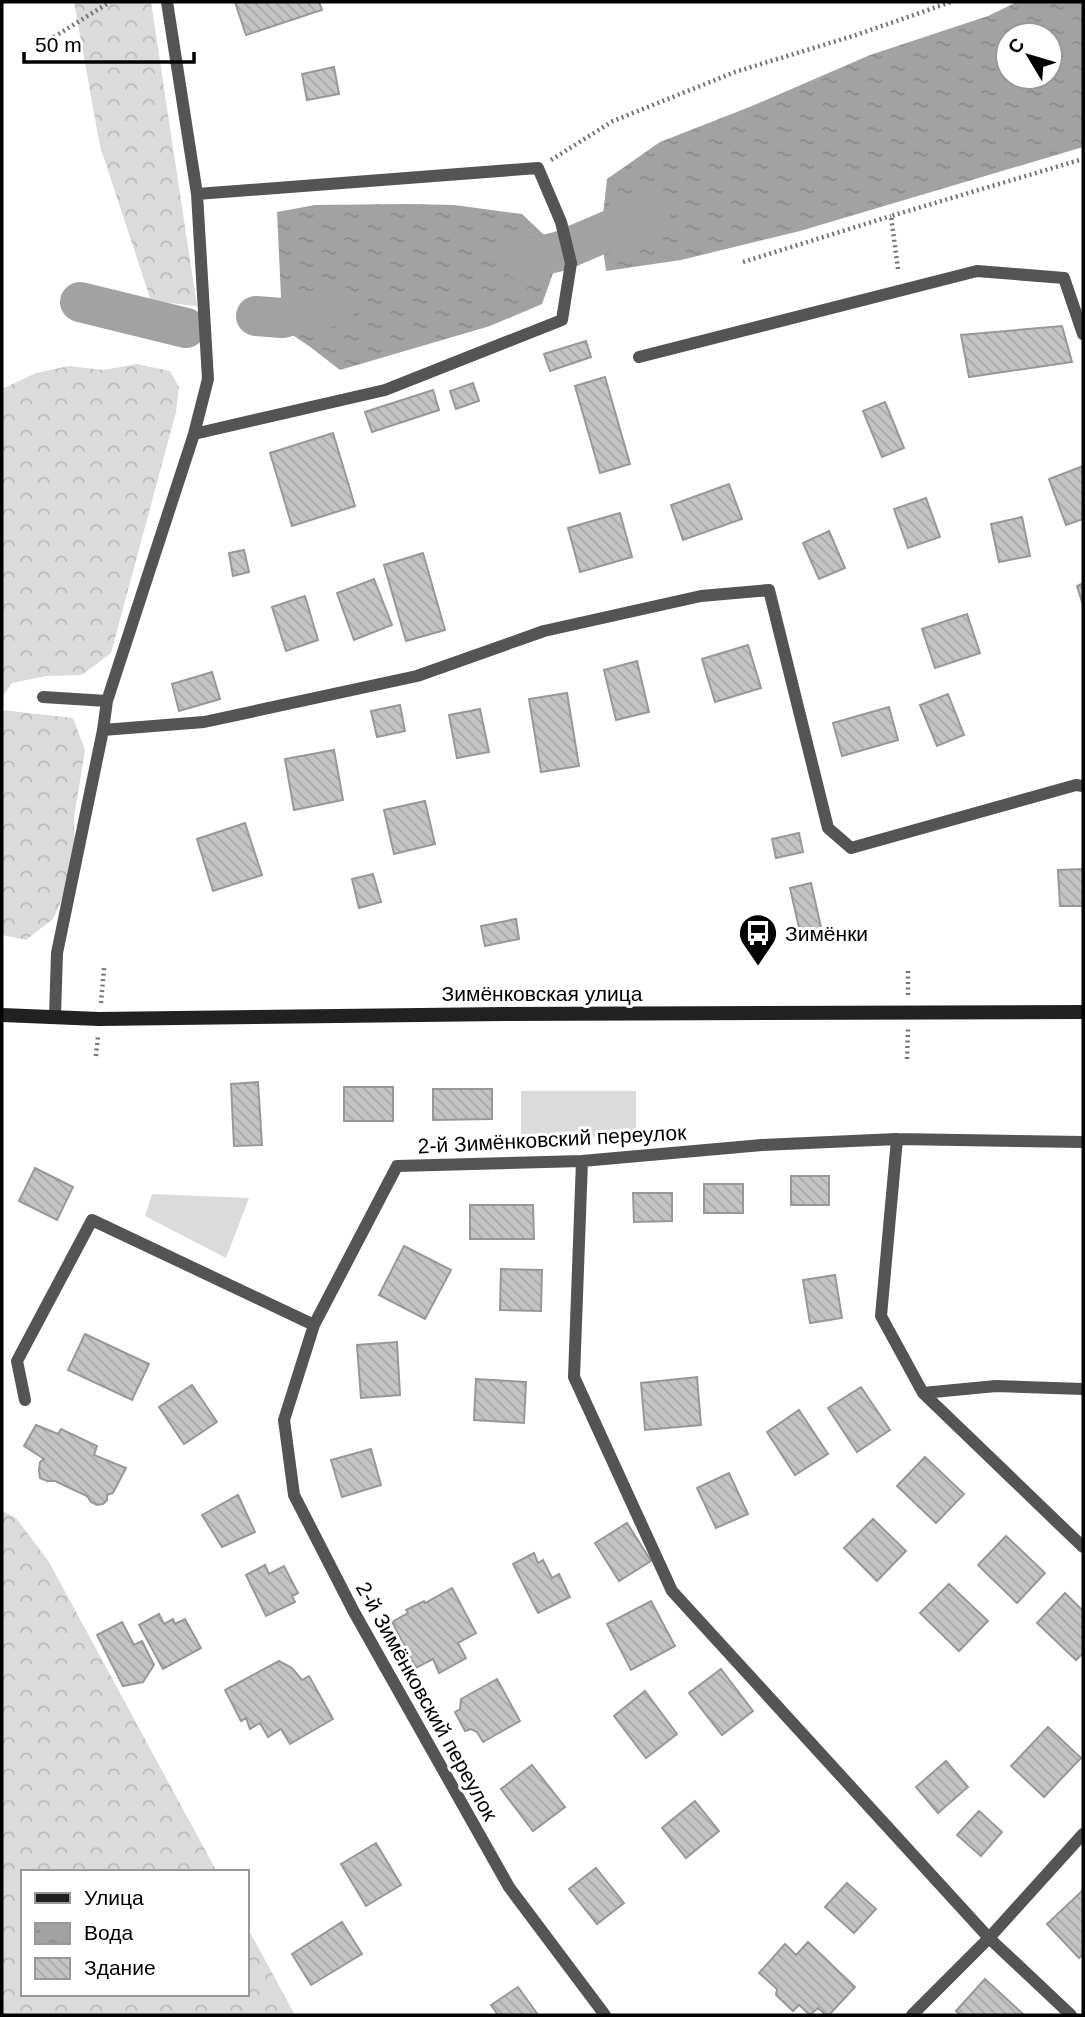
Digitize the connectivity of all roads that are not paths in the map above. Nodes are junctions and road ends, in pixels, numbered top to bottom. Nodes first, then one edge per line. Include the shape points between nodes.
1 (167, 2) edge
2 (197, 194) junction
3 (1083, 334) edge
4 (639, 357) dead end
5 (194, 434) junction
6 (43, 697) dead end
7 (107, 701) junction
8 (103, 730) junction
9 (1083, 786) edge
10 (1083, 1012) edge
11 (2, 1014) edge
12 (55, 1016) junction
13 (897, 1139) junction
14 (1083, 1142) edge
15 (582, 1161) junction
16 (314, 1325) junction
17 (1083, 1389) edge
18 (923, 1393) junction
19 (25, 1400) dead end
20 (1083, 1547) edge
21 (1083, 1834) edge
22 (989, 1938) junction
23 (605, 2015) edge
24 (912, 2015) edge
25 (1071, 2015) edge

1 - 2 lane
2 - 5 lane via 208,379
2 - 5 lane via 538,167 561,222 571,262 562,320 385,390
3 - 4 lane via 1064,278 977,271
5 - 7 lane
6 - 7 lane
7 - 8 lane
8 - 9 lane via 204,722 417,676 544,631 701,596 769,590 828,828 851,848
8 - 12 lane via 57,953
10 - 12 main road, Зимёнковская улица
11 - 12 main road, Зимёнковская улица
13 - 14 lane, 2-й Зимёнковский переулок
13 - 15 lane, 2-й Зимёнковский переулок
13 - 18 lane via 881,1316
15 - 16 lane, 2-й Зимёнковский переулок via 397,1166
15 - 22 lane via 575,1377 672,1591
16 - 19 lane via 92,1220 17,1362
16 - 23 lane, 2-й Зимёнковский переулок via 284,1420 294,1495 354,1612 509,1887
17 - 18 lane via 996,1386
18 - 20 lane
21 - 22 lane
22 - 24 lane
22 - 25 lane

